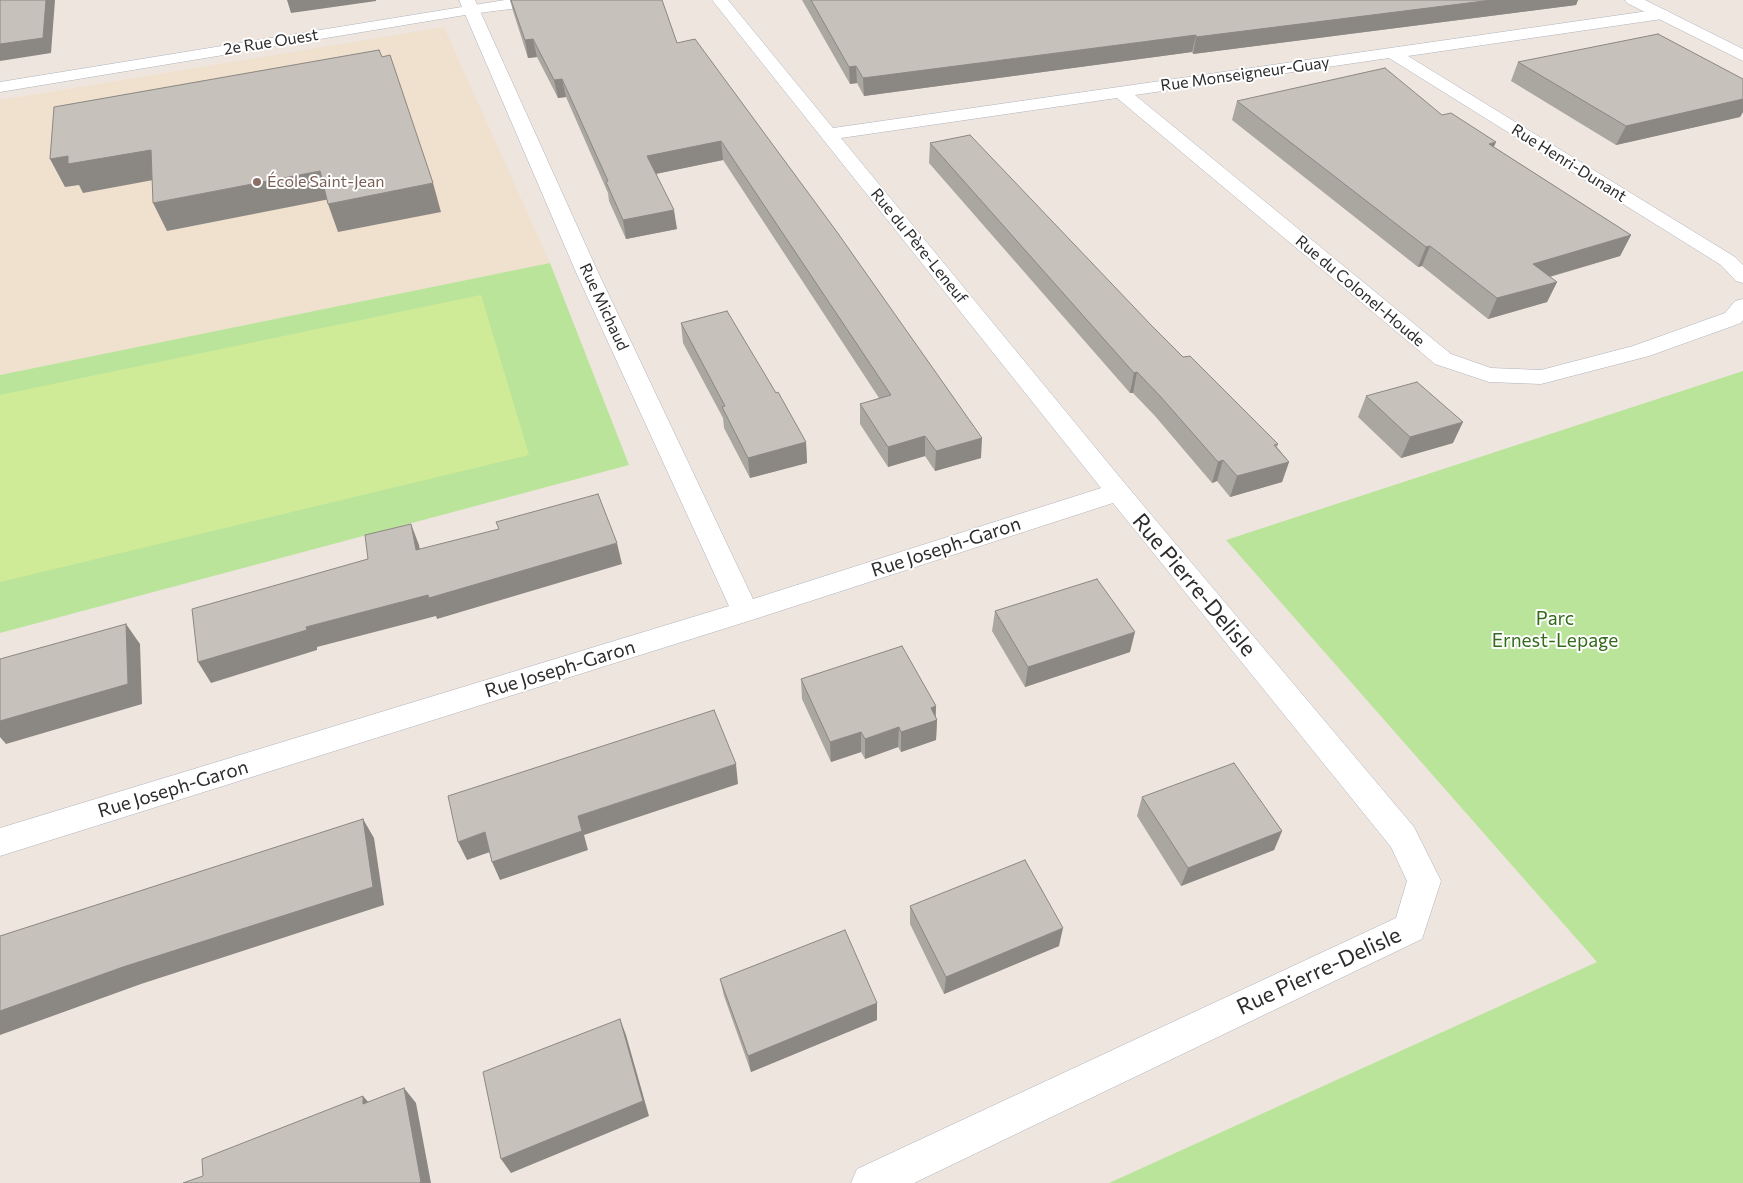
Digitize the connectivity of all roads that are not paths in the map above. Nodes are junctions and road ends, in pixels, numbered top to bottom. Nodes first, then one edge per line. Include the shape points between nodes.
1 (542, 0) edge
2 (720, 0) edge
3 (1633, 0) edge
4 (469, 4) edge
5 (1662, 14) junction
6 (1392, 53) junction
7 (1743, 56) edge
8 (0, 87) edge
9 (1121, 92) junction
10 (829, 134) junction
11 (1743, 277) edge
12 (1743, 306) edge
13 (1118, 492) junction
14 (745, 612) junction
15 (0, 842) edge
16 (872, 1183) edge

1 - 4 street, 2e Rue Ouest
2 - 10 street, Rue du Père-Leneuf
3 - 5 street
4 - 8 street, 2e Rue Ouest
4 - 14 street, Rue Michaud via 590,279
5 - 6 street, Rue Monseigneur-Guay
5 - 7 street
6 - 9 street, Rue Monseigneur-Guay
6 - 11 street, Rue Henri-Dunant via 1728,261
9 - 10 street, Rue Monseigneur-Guay
9 - 12 street, Rue du Colonel-Houde via 1443,359 1489,375 1541,377 1641,351 1733,318
10 - 13 street, Rue du Père-Leneuf
13 - 14 street, Rue Joseph-Garon
13 - 16 street, Rue Pierre-Delisle via 1403,837 1424,881 1410,928
14 - 15 street, Rue Joseph-Garon

